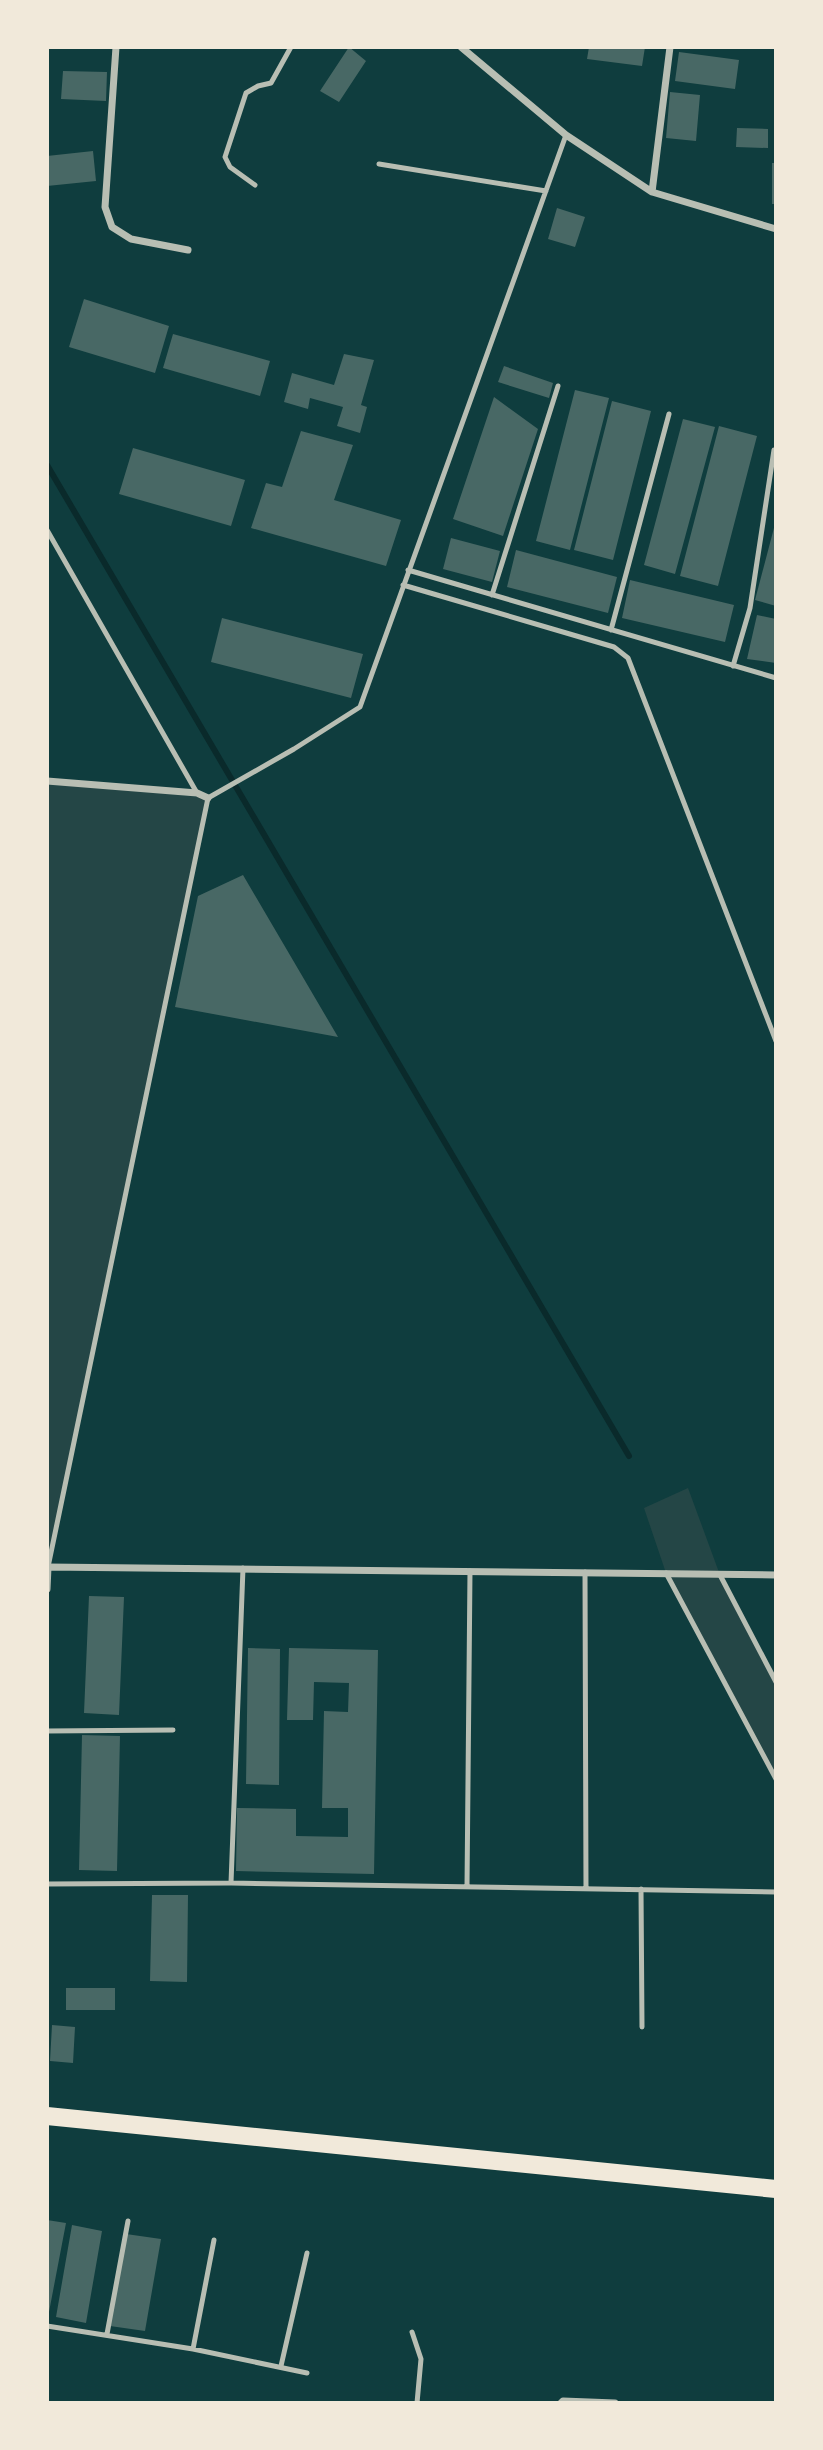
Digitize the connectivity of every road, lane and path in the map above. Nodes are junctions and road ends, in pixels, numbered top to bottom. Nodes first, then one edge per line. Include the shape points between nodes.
1 (116, 47) edge
2 (291, 47) edge
3 (461, 47) edge
4 (670, 47) edge
5 (566, 135) junction
6 (379, 164) dead end
7 (255, 185) dead end
8 (546, 191) junction
9 (652, 192) junction
10 (776, 229) edge
11 (188, 250) dead end
12 (558, 386) dead end
13 (669, 414) dead end
14 (774, 450) edge
15 (47, 530) edge
16 (408, 570) junction
17 (403, 585) junction
18 (492, 595) junction
19 (611, 630) junction
20 (733, 666) junction
21 (776, 678) edge
22 (47, 781) edge
23 (197, 793) junction
24 (208, 798) junction
25 (776, 1041) edge
26 (48, 1567) edge
27 (243, 1568) junction
28 (470, 1571) junction
29 (585, 1573) junction
30 (666, 1573) junction
31 (720, 1574) junction
32 (776, 1575) edge
33 (47, 1589) edge
34 (776, 1682) edge
35 (173, 1730) dead end
36 (47, 1731) edge
37 (776, 1779) edge
38 (231, 1883) junction
39 (47, 1884) edge
40 (467, 1887) junction
41 (586, 1889) junction
42 (641, 1889) junction
43 (776, 1892) edge
44 (642, 2027) dead end
45 (47, 2116) edge
46 (776, 2189) edge
47 (128, 2221) dead end
48 (214, 2240) dead end
49 (307, 2253) dead end
50 (47, 2326) edge
51 (412, 2332) dead end
52 (107, 2334) junction
53 (193, 2349) junction
54 (281, 2366) junction
55 (307, 2373) dead end
56 (417, 2403) edge
57 (561, 2403) edge
58 (614, 2403) edge

1 - 11 street via 105,207 112,226 131,239
2 - 7 lane via 271,83 246,93 225,157 230,167
3 - 5 street
4 - 9 street
5 - 8 lane
5 - 9 street
6 - 8 lane
8 - 16 lane
9 - 10 street
12 - 18 lane
13 - 19 lane
14 - 20 lane via 750,608
15 - 23 lane
16 - 17 lane
16 - 18 lane
17 - 24 lane via 360,707
17 - 25 lane via 614,647 628,658
18 - 19 lane
19 - 20 lane
20 - 21 lane
22 - 23 street
23 - 24 street
24 - 26 lane
26 - 27 street
26 - 33 street
27 - 28 street
27 - 38 lane
28 - 29 street
28 - 40 lane
29 - 30 street
29 - 41 lane
30 - 31 street
30 - 37 lane
31 - 32 street
31 - 34 lane
35 - 36 lane
38 - 39 lane
38 - 40 lane
40 - 41 lane
41 - 42 lane
42 - 43 lane
42 - 44 lane
45 - 46 main road
47 - 52 lane
48 - 53 lane
49 - 54 lane
50 - 52 lane
51 - 56 lane via 421,2359
52 - 53 lane
53 - 54 lane
54 - 55 lane
57 - 58 street

